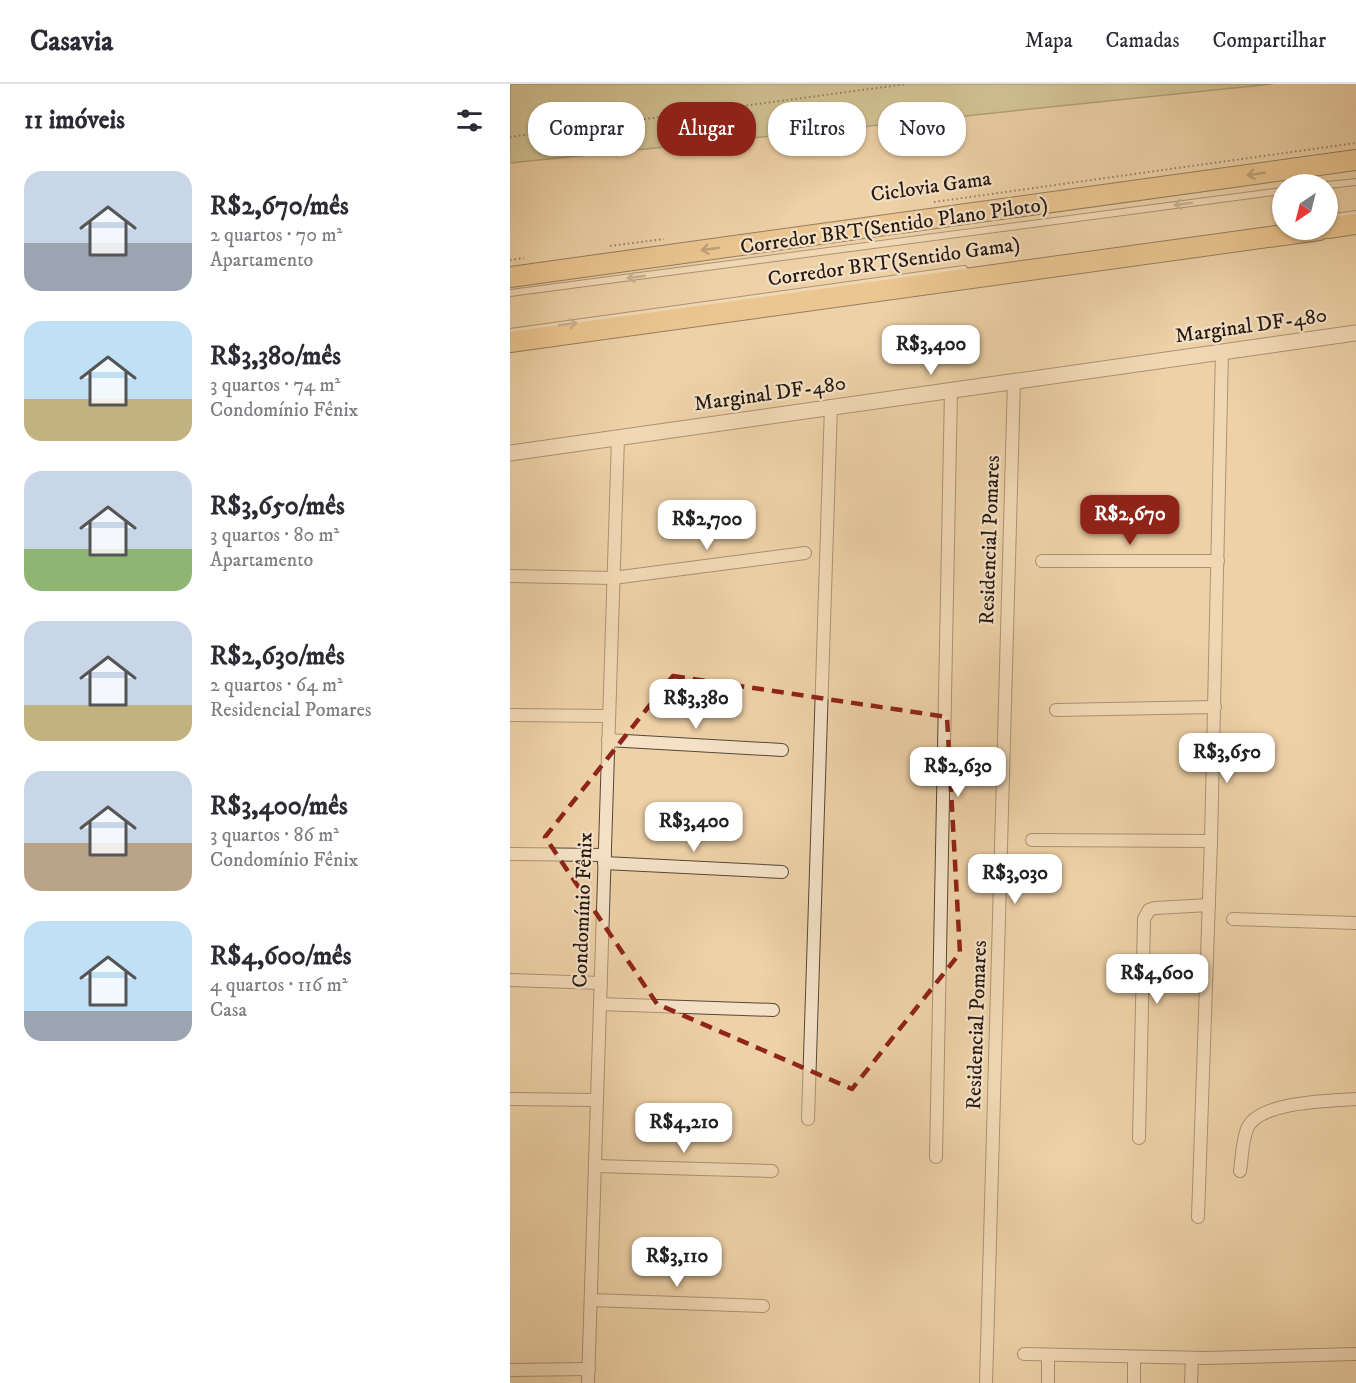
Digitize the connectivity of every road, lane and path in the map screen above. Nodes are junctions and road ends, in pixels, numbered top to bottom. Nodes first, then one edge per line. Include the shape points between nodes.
1 (907, 84) edge
2 (510, 137) edge
3 (1356, 143) edge
4 (1356, 160) edge
5 (1356, 182) edge
6 (1338, 184) edge
7 (1272, 192) edge
8 (925, 203) dead end
9 (1356, 214) edge
10 (1338, 217) edge
11 (1356, 224) edge
12 (1338, 227) edge
13 (1272, 237) edge
14 (667, 238) dead end
15 (610, 246) dead end
16 (530, 258) dead end
17 (510, 260) edge
18 (970, 268) dead end
19 (510, 277) edge
20 (510, 293) edge
21 (510, 332) edge
22 (1356, 333) edge
23 (510, 342) edge
24 (1222, 351) junction
25 (1014, 381) junction
26 (951, 390) junction
27 (831, 406) junction
28 (618, 438) junction
29 (510, 453) edge
30 (805, 553) dead end
31 (1042, 561) dead end
32 (1218, 561) junction
33 (510, 576) edge
34 (613, 578) junction
35 (1215, 707) junction
36 (1056, 710) dead end
37 (510, 714) edge
38 (609, 716) junction
39 (608, 740) junction
40 (782, 750) dead end
41 (1032, 840) dead end
42 (1211, 841) junction
43 (510, 854) edge
44 (604, 859) junction
45 (782, 872) dead end
46 (1209, 905) junction
47 (1233, 919) dead end
48 (1356, 923) edge
49 (510, 980) edge
50 (601, 983) junction
51 (600, 1004) junction
52 (773, 1010) dead end
53 (510, 1099) edge
54 (1356, 1099) edge
55 (597, 1100) junction
56 (808, 1119) dead end
57 (1139, 1138) dead end
58 (936, 1157) dead end
59 (595, 1166) junction
60 (1240, 1171) dead end
61 (772, 1172) dead end
62 (1197, 1217) dead end
63 (591, 1300) junction
64 (763, 1306) dead end
65 (1024, 1354) dead end
66 (1356, 1354) edge
67 (1048, 1355) junction
68 (1134, 1357) junction
69 (1192, 1358) junction
70 (589, 1369) junction
71 (510, 1370) edge
72 (588, 1383) edge
73 (987, 1383) edge
74 (1048, 1383) edge
75 (1134, 1383) edge
76 (1191, 1383) edge

1 - 2 path
3 - 8 path, Ciclovia Gama
4 -> 19 main road
5 - 6 lane
7 -> 20 lane, Corredor BRT(Sentido Plano Piloto)
9 - 10 lane
11 - 12 main road
13 - 23 main road
14 - 15 path
16 - 17 path
21 -> 18 lane, Corredor BRT(Sentido Gama)
22 - 24 street, Marginal DF-480
24 - 25 street, Marginal DF-480
24 - 32 street
25 - 26 street, Marginal DF-480
25 - 73 street, Residencial Pomares
26 - 27 street, Marginal DF-480
26 - 58 street
27 - 28 street, Marginal DF-480
27 - 56 street
28 - 29 street, Marginal DF-480
28 - 34 street, Condomínio Fênix
30 - 34 street
31 - 32 street
32 - 35 street
33 - 34 street
34 - 38 street, Condomínio Fênix
35 - 36 street
35 - 42 street
37 - 38 street
38 - 39 street, Condomínio Fênix
39 - 40 street
39 - 44 street, Condomínio Fênix
41 - 42 street
42 - 46 street
43 - 44 street
44 - 45 street
44 - 50 street, Condomínio Fênix
46 - 57 street via 1155,908 1144,919
46 - 62 street
47 - 48 street
49 - 50 street
50 - 51 street, Condomínio Fênix
51 - 52 street
51 - 55 street, Condomínio Fênix
53 - 55 street
54 - 60 street via 1312,1102 1263,1114 1246,1130
55 - 59 street, Condomínio Fênix
59 - 61 street
59 - 63 street, Condomínio Fênix
63 - 64 street
63 - 70 street, Condomínio Fênix
65 - 67 street
66 - 69 street
67 - 68 street
67 - 74 street
68 - 69 street
68 - 75 street
69 - 76 street
70 - 71 street
70 - 72 street, Condomínio Fênix

